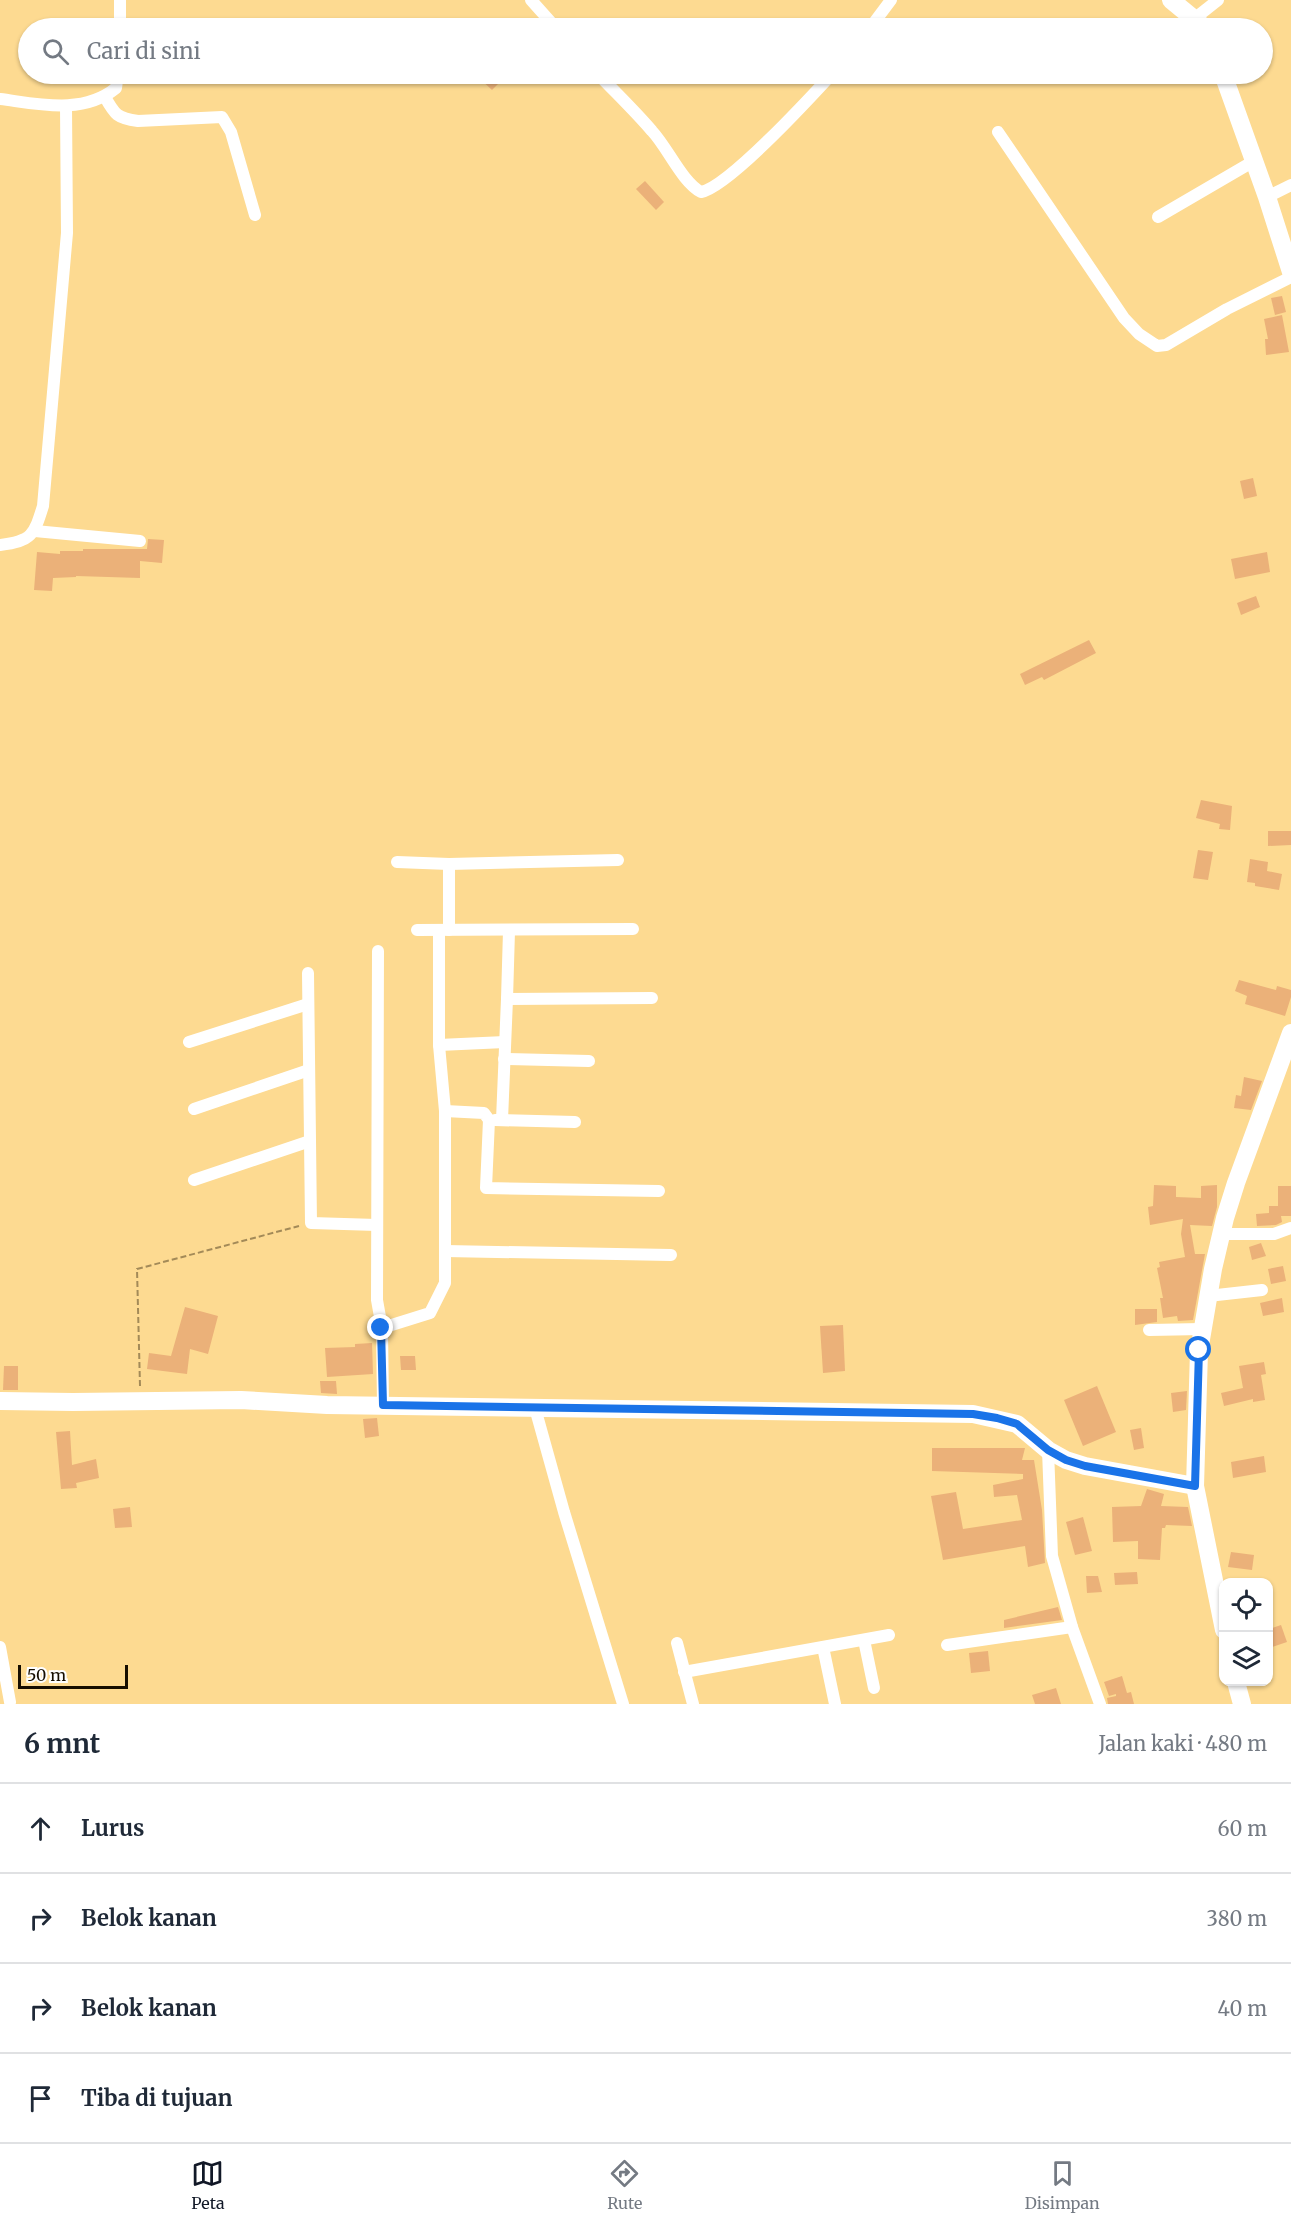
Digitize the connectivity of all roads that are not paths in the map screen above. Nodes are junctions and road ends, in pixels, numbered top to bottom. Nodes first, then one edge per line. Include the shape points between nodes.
1 (120, 0) edge
2 (531, 0) edge
3 (891, 0) edge
4 (1171, 0) edge
5 (1218, 0) edge
6 (120, 18) edge
7 (547, 18) edge
8 (878, 18) edge
9 (1192, 18) edge
10 (1204, 18) edge
11 (117, 84) edge
12 (607, 84) edge
13 (822, 84) edge
14 (1227, 84) edge
15 (105, 97) junction
16 (0, 99) edge
17 (66, 107) junction
18 (998, 132) dead end
19 (1254, 161) junction
20 (1291, 185) edge
21 (1267, 197) junction
22 (255, 215) dead end
23 (1158, 217) dead end
24 (1291, 272) edge
25 (1291, 278) edge
26 (35, 531) junction
27 (140, 540) dead end
28 (0, 545) edge
29 (618, 860) dead end
30 (397, 862) dead end
31 (449, 864) junction
32 (633, 929) dead end
33 (417, 930) dead end
34 (444, 930) junction
35 (509, 931) junction
36 (378, 951) dead end
37 (308, 973) dead end
38 (652, 998) dead end
39 (507, 999) junction
40 (308, 1004) junction
41 (1291, 1033) edge
42 (189, 1042) dead end
43 (505, 1042) junction
44 (439, 1045) junction
45 (504, 1059) junction
46 (589, 1061) dead end
47 (1285, 1065) edge
48 (309, 1070) junction
49 (194, 1109) dead end
50 (445, 1111) junction
51 (489, 1120) junction
52 (502, 1120) junction
53 (575, 1122) dead end
54 (310, 1141) junction
55 (194, 1180) dead end
56 (659, 1191) dead end
57 (377, 1225) junction
58 (1291, 1228) edge
59 (1221, 1234) junction
60 (445, 1251) junction
61 (671, 1255) dead end
62 (1262, 1290) dead end
63 (1208, 1296) junction
64 (381, 1328) junction
65 (1202, 1329) junction
66 (1149, 1330) dead end
67 (0, 1401) edge
68 (383, 1405) junction
69 (535, 1408) junction
70 (1048, 1450) junction
71 (1195, 1486) junction
72 (1219, 1605) edge
73 (1072, 1627) junction
74 (889, 1635) dead end
75 (864, 1640) junction
76 (677, 1643) dead end
77 (947, 1645) dead end
78 (0, 1647) edge
79 (823, 1647) junction
80 (684, 1672) junction
81 (1237, 1686) edge
82 (874, 1688) dead end
83 (10, 1702) dead end
84 (623, 1704) edge
85 (693, 1704) edge
86 (835, 1704) edge
87 (1100, 1704) edge
88 (1242, 1704) edge

1 - 6 street
2 - 7 street
3 - 8 street
4 - 9 street
5 - 10 street
11 - 15 street
12 - 13 street via 671,154 686,180 701,192 723,181
14 - 19 street
15 - 17 street
15 - 22 street via 113,112 124,119 222,117 231,132
16 - 17 street
17 - 26 street via 65,267 43,506
18 - 25 street via 1124,318 1157,346 1166,345
19 - 21 street
19 - 23 street
20 - 21 street
21 - 24 street
26 - 27 street
26 - 28 street via 21,542
29 - 31 street
30 - 31 street
31 - 34 street
32 - 35 street
33 - 34 street
34 - 35 street
34 - 44 street
35 - 39 street
36 - 57 street
37 - 40 street
38 - 39 street
39 - 43 street
40 - 42 street
40 - 48 street
41 - 47 street
43 - 44 street
43 - 45 street
44 - 50 street
45 - 46 street
45 - 52 street
47 - 59 street via 1236,1183
48 - 49 street
48 - 54 street
50 - 51 street via 484,1113
50 - 60 street
51 - 52 street
51 - 56 street via 486,1188
52 - 53 street
54 - 55 street
54 - 57 street via 311,1223
57 - 64 street
58 - 59 street via 1274,1234
59 - 63 street
60 - 61 street
60 - 64 street via 445,1283 430,1313
62 - 63 street
63 - 65 street
64 - 68 street
65 - 66 street
65 - 71 street
67 - 68 street via 241,1400
68 - 69 street
69 - 70 street via 973,1414 1017,1424
69 - 84 street
70 - 71 street via 1085,1466
70 - 73 street via 1052,1556
71 - 72 street
73 - 77 street
73 - 87 street
74 - 75 street
75 - 79 street
75 - 82 street
76 - 80 street
78 - 83 street
79 - 80 street
79 - 86 street
80 - 85 street
81 - 88 street

